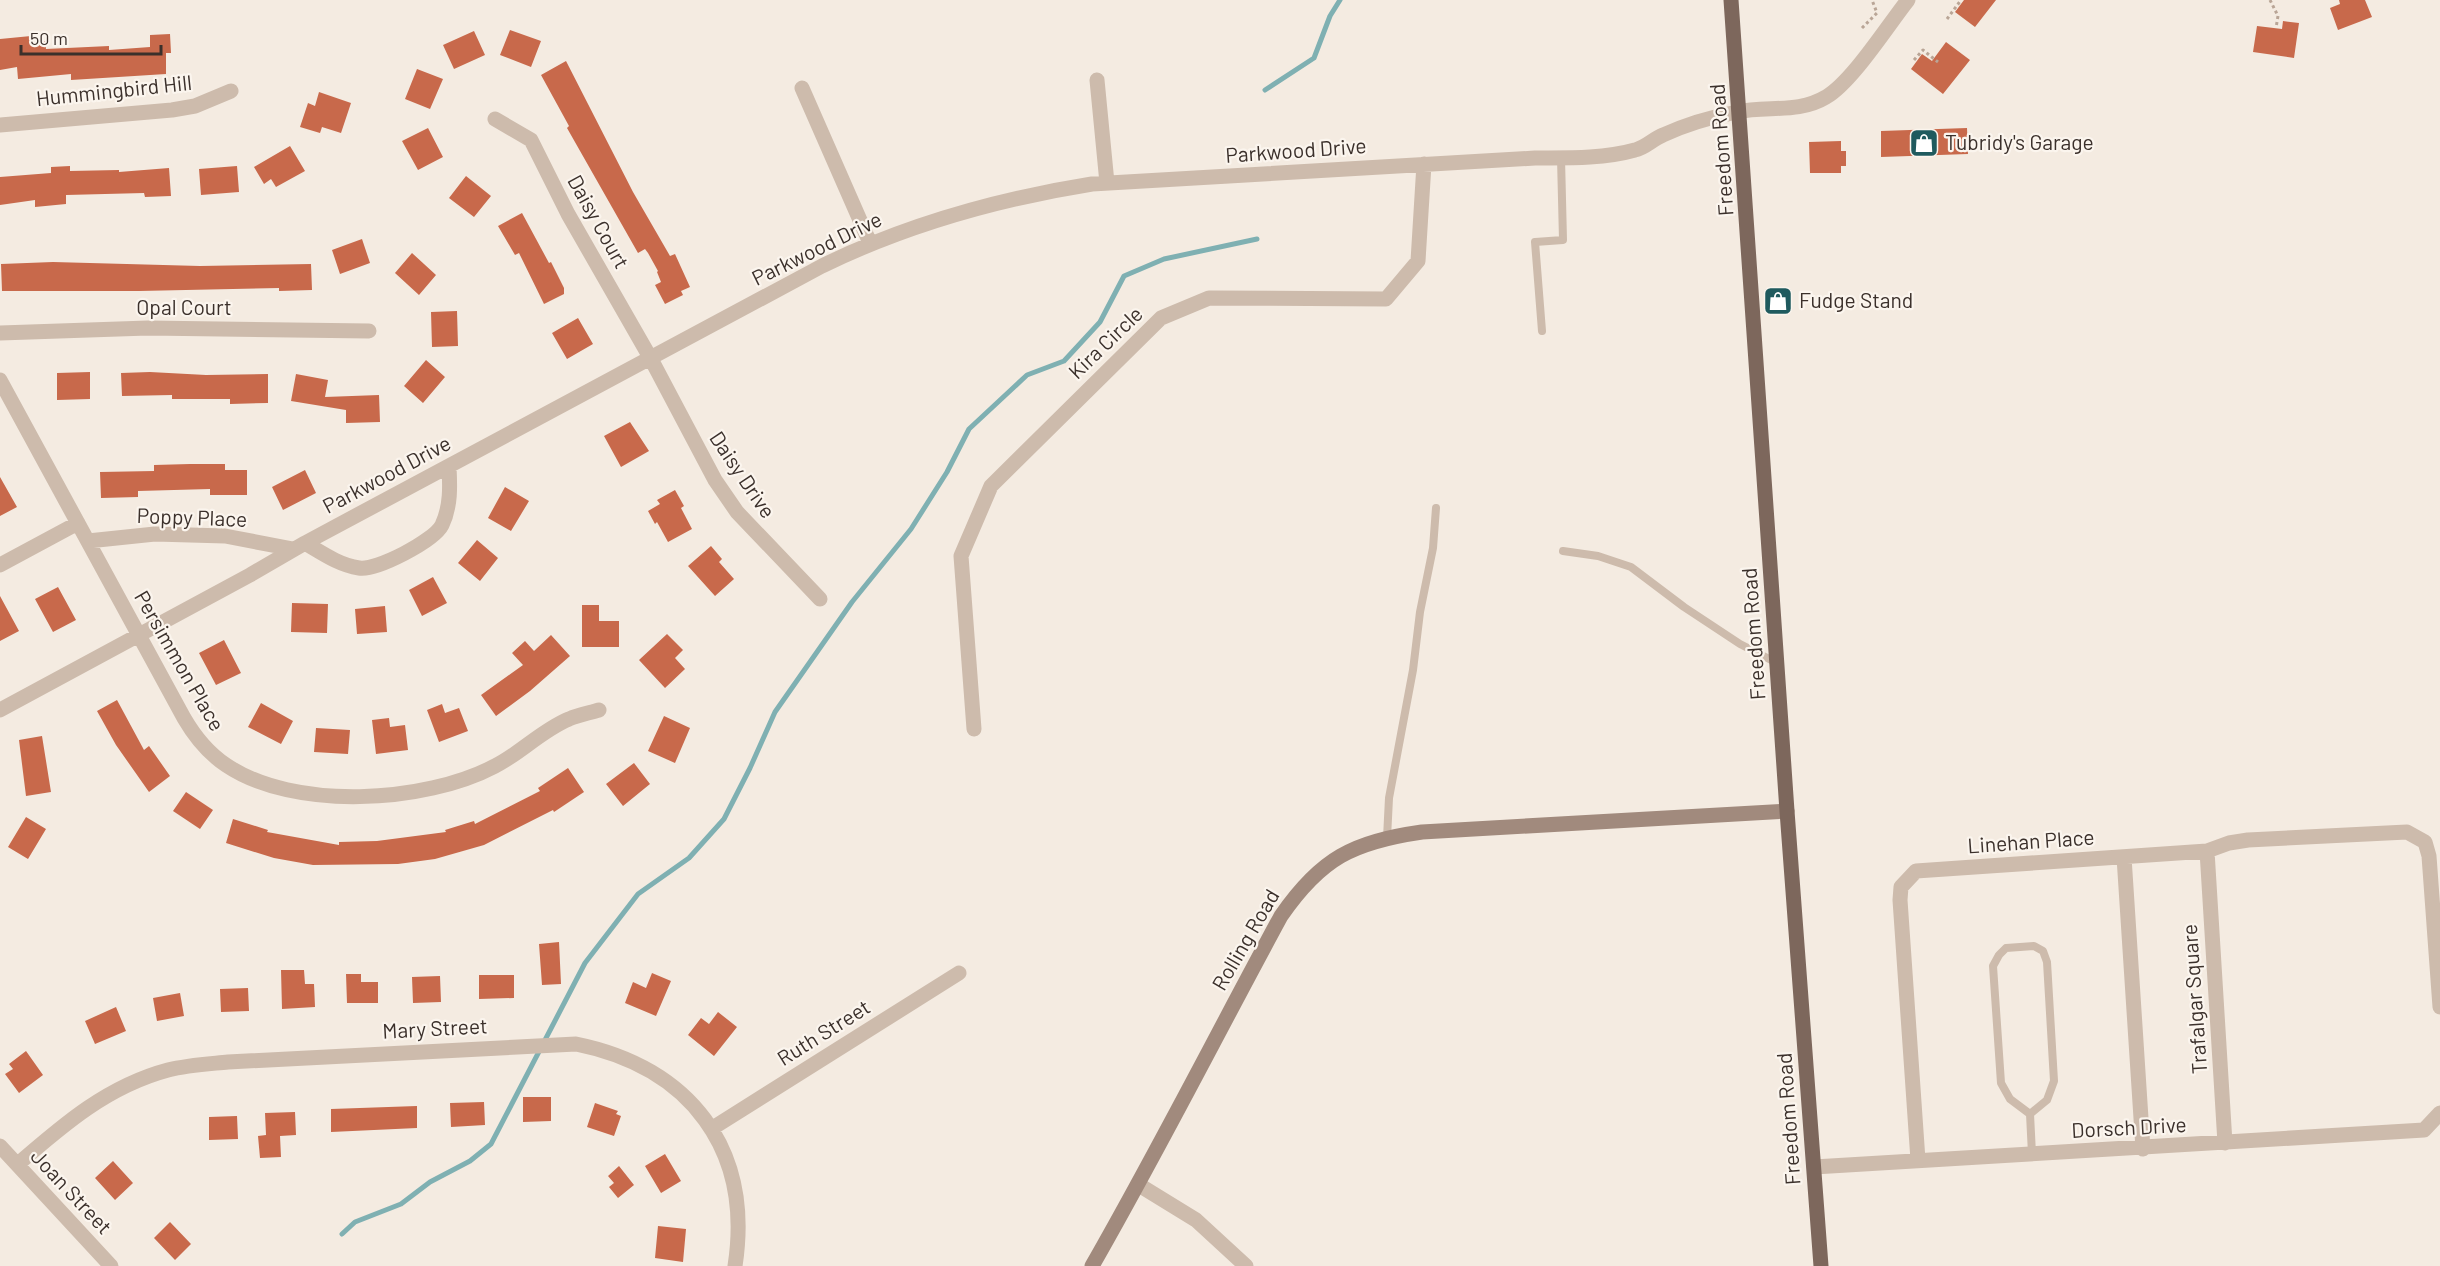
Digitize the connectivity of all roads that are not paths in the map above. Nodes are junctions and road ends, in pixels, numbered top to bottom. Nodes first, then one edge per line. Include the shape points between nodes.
1 (1731, 0) edge
2 (1908, 0) edge
3 (1097, 80) dead end
4 (802, 88) dead end
5 (231, 91) dead end
6 (1740, 111) junction
7 (495, 118) dead end
8 (0, 125) edge
9 (1561, 158) junction
10 (1424, 164) junction
11 (1107, 183) junction
12 (870, 243) junction
13 (369, 331) dead end
14 (1542, 331) dead end
15 (0, 333) edge
16 (651, 359) junction
17 (0, 380) edge
18 (449, 466) junction
19 (1436, 508) dead end
20 (78, 523) junction
21 (88, 541) junction
22 (299, 546) junction
23 (1563, 551) dead end
24 (0, 565) edge
25 (820, 599) dead end
26 (138, 636) junction
27 (1777, 663) junction
28 (0, 710) edge
29 (599, 710) dead end
30 (974, 729) dead end
31 (1787, 811) junction
32 (1387, 838) junction
33 (2206, 851) junction
34 (2124, 857) junction
35 (959, 973) dead end
36 (2440, 1007) edge
37 (2440, 1113) edge
38 (2030, 1114) junction
39 (711, 1129) junction
40 (2225, 1143) junction
41 (0, 1146) edge
42 (2144, 1149) junction
43 (2032, 1154) junction
44 (1918, 1160) junction
45 (18, 1164) junction
46 (1814, 1167) junction
47 (1139, 1185) junction
48 (111, 1266) edge
49 (735, 1266) edge
50 (1092, 1266) edge
51 (1246, 1266) edge
52 (1821, 1266) edge

1 - 6 main road, Freedom Road
2 - 6 street, Parkwood Drive via 1843,83 1826,97 1806,106
3 - 11 street
4 - 12 street
5 - 8 street, Hummingbird Hill via 195,106 172,110
6 - 9 street, Parkwood Drive via 1698,121 1660,136 1638,150
6 - 27 main road, Freedom Road
7 - 16 street, Daisy Court via 531,140 568,214
9 - 10 street, Parkwood Drive
9 - 14 lane via 1563,240 1535,242
10 - 11 street, Parkwood Drive
10 - 30 street, Kira Circle via 1418,261 1386,299 1209,298 1161,318 991,486 962,556
11 - 12 street, Parkwood Drive via 1037,193
12 - 16 street, Parkwood Drive
13 - 15 street, Opal Court via 148,328
16 - 18 street, Parkwood Drive
16 - 25 street, Daisy Drive via 715,480 737,512
17 - 20 street, Persimmon Place
18 - 22 street, Parkwood Drive
18 - 22 street, Poppy Place via 447,511 441,527 406,552 378,566 360,569
19 - 32 lane via 1433,548 1389,798
20 - 21 street, Persimmon Place
20 - 24 street
21 - 22 street, Poppy Place via 155,534 225,536
21 - 26 street, Persimmon Place
22 - 26 street, Parkwood Drive
23 - 27 lane via 1598,556 1631,567 1731,638
26 - 28 street, Parkwood Drive
26 - 29 street, Persimmon Place via 197,740 210,752 241,773 311,793 390,796 443,786 496,766 568,719
27 - 31 main road, Freedom Road
31 - 32 street, Rolling Road via 1422,832
31 - 46 main road, Freedom Road
32 - 47 street, Rolling Road via 1339,855 1296,894 1201,1063
33 - 34 street, Linehan Place
33 - 36 street, Linehan Place via 2248,840 2407,832 2425,842
33 - 40 street, Trafalgar Square
34 - 42 street
34 - 44 street, Linehan Place via 1916,871 1901,887
35 - 39 street, Ruth Street
37 - 40 street, Dorsch Drive via 2424,1130
38 - 38 lane via 2047,1100 2054,1081 2047,962 2043,951 2034,946 2006,948 1993,966 2001,1083 2010,1099
38 - 43 lane
39 - 45 street, Mary Street via 691,1101 665,1079 623,1056 576,1044 537,1045 228,1062 170,1070 97,1100
39 - 49 street, Mary Street via 728,1163 737,1204
40 - 42 street, Dorsch Drive
41 - 45 street, Joan Street
42 - 43 street, Dorsch Drive
43 - 44 street, Dorsch Drive
44 - 46 street, Dorsch Drive
45 - 48 street, Joan Street
46 - 52 main road, Freedom Road
47 - 50 street, Rolling Road
47 - 51 street via 1196,1220

